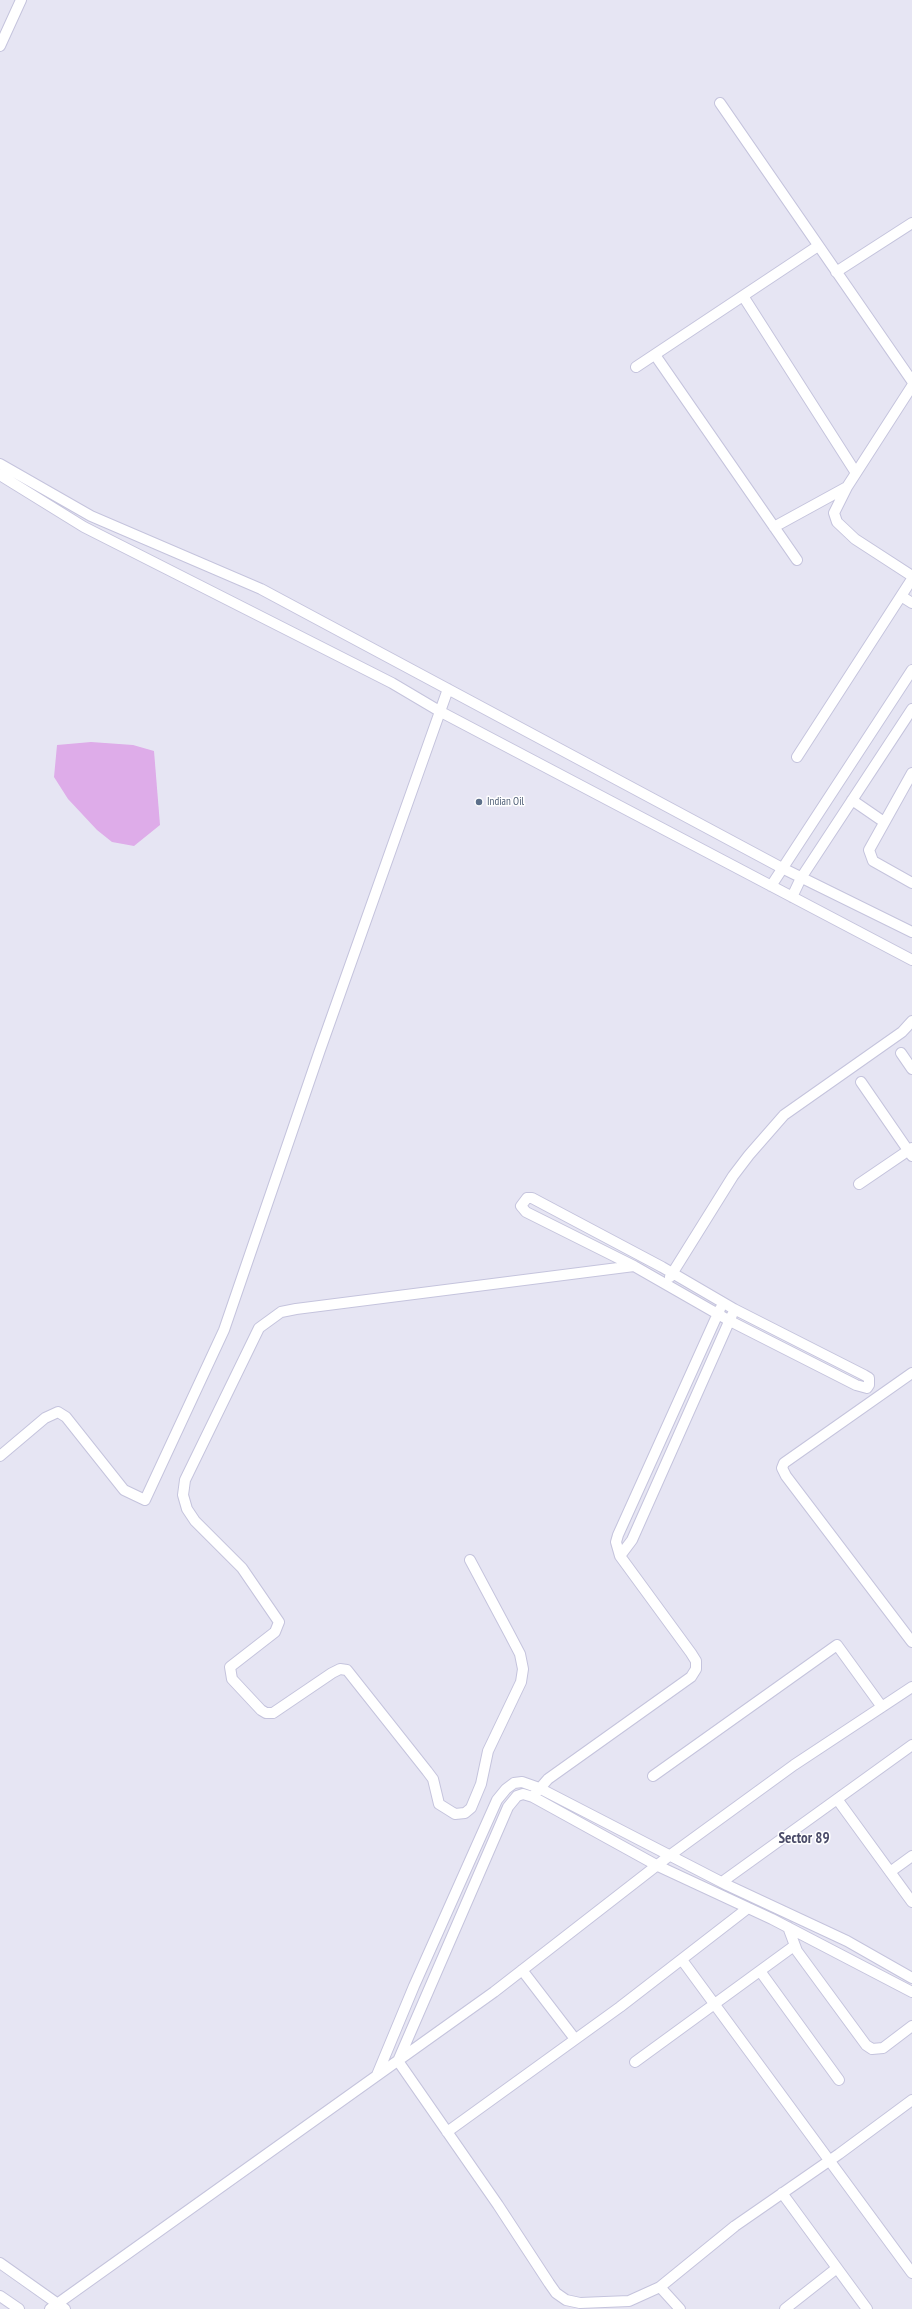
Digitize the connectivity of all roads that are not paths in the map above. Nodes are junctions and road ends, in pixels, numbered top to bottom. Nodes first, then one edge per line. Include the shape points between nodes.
1 (22, 0) edge
2 (0, 46) edge
3 (720, 103) dead end
4 (912, 223) edge
5 (818, 246) junction
6 (836, 272) junction
7 (743, 296) junction
8 (655, 354) junction
9 (636, 367) dead end
10 (912, 381) edge
11 (912, 386) edge
12 (0, 464) edge
13 (856, 473) junction
14 (0, 475) edge
15 (847, 487) junction
16 (774, 527) junction
17 (797, 560) dead end
18 (912, 576) edge
19 (912, 579) edge
20 (901, 596) junction
21 (912, 602) edge
22 (912, 670) edge
23 (450, 691) junction
24 (912, 709) edge
25 (443, 713) junction
26 (797, 757) dead end
27 (912, 773) edge
28 (852, 800) junction
29 (884, 822) junction
30 (782, 868) junction
31 (801, 878) junction
32 (912, 883) edge
33 (771, 886) junction
34 (792, 897) junction
35 (912, 932) edge
36 (912, 960) edge
37 (912, 1021) edge
38 (901, 1053) dead end
39 (912, 1069) edge
40 (861, 1082) dead end
41 (911, 1152) edge
42 (858, 1184) dead end
43 (634, 1266) junction
44 (673, 1273) junction
45 (665, 1284) junction
46 (722, 1303) junction
47 (734, 1309) junction
48 (718, 1314) junction
49 (730, 1321) junction
50 (912, 1374) edge
51 (0, 1456) edge
52 (620, 1556) junction
53 (470, 1560) dead end
54 (912, 1642) edge
55 (912, 1688) edge
56 (882, 1707) junction
57 (912, 1745) edge
58 (653, 1776) dead end
59 (510, 1785) junction
60 (539, 1788) junction
61 (517, 1796) junction
62 (533, 1797) junction
63 (837, 1798) junction
64 (669, 1856) junction
65 (912, 1856) edge
66 (658, 1866) junction
67 (890, 1872) junction
68 (722, 1882) junction
69 (912, 1902) edge
70 (748, 1908) junction
71 (788, 1927) junction
72 (794, 1946) junction
73 (682, 1960) junction
74 (522, 1970) junction
75 (760, 1971) junction
76 (912, 1978) edge
77 (912, 1992) edge
78 (714, 2004) junction
79 (912, 2026) edge
80 (575, 2039) junction
81 (398, 2061) junction
82 (636, 2062) dead end
83 (377, 2075) junction
84 (840, 2080) dead end
85 (912, 2100) edge
86 (447, 2132) junction
87 (829, 2161) junction
88 (782, 2193) junction
89 (0, 2263) edge
90 (837, 2268) junction
91 (912, 2273) edge
92 (660, 2287) junction
93 (0, 2296) edge
94 (58, 2307) edge
95 (19, 2309) edge
96 (680, 2309) edge
97 (785, 2309) edge
98 (867, 2309) edge

1 - 2 street
3 - 5 street
4 - 6 street
5 - 6 street
5 - 7 street
6 - 10 street
7 - 8 street
7 - 13 street
8 - 9 street
8 - 16 street
11 - 13 street
12 - 23 street via 91,516 261,589
13 - 15 street
14 - 25 street via 84,527 392,683
15 - 16 street
15 - 18 street via 836,506 834,513 837,522 855,539
16 - 17 street
19 - 20 street
20 - 21 street
20 - 26 street
22 - 30 street
23 - 25 street
23 - 30 street
24 - 28 street
25 - 33 street
25 - 51 street via 320,1050 224,1330 145,1500 124,1490 66,1416 58,1412 45,1418
27 - 29 street
28 - 29 street
28 - 31 street
29 - 32 street via 869,850 869,855 882,867
30 - 31 street
30 - 33 street
31 - 34 street
31 - 35 street
33 - 34 street
34 - 36 street
37 - 44 street via 902,1032 784,1115 749,1154
38 - 39 street
40 - 41 street
41 - 42 street
43 - 44 street via 526,1212 521,1206 523,1202 527,1198 532,1198
43 - 45 street
43 - 53 street via 296,1309 281,1312 259,1328 185,1480 183,1495 187,1509 195,1521 242,1568 279,1622 275,1632 230,1667 232,1679 261,1710 273,1713 332,1673 340,1669 347,1670 428,1771 433,1779 439,1804 455,1814 466,1813 471,1808 481,1784 488,1751 521,1682 523,1669 520,1654
44 - 45 street
44 - 46 street
45 - 48 street
46 - 47 street
46 - 48 street
47 - 49 street
47 - 49 street via 864,1375 869,1378 870,1384 867,1388 856,1385
48 - 49 street
48 - 52 street via 618,1535 616,1542
49 - 52 street via 632,1540
50 - 54 street via 784,1463 782,1468
52 - 60 street via 691,1653 696,1661 696,1669 691,1677
55 - 56 street
56 - 58 street via 837,1644
56 - 64 street via 794,1766
57 - 63 street
59 - 60 street via 522,1782
59 - 61 street
59 - 83 street via 497,1800
60 - 62 street
60 - 64 street
61 - 62 street via 523,1794
61 - 81 street via 508,1807
62 - 66 street
63 - 67 street
63 - 68 street
64 - 66 street
64 - 68 street
65 - 67 street
66 - 70 street
66 - 74 street
67 - 69 street
68 - 76 street via 847,1941
70 - 71 street
70 - 73 street
71 - 72 street
71 - 77 street
72 - 75 street
72 - 79 street via 866,2045 872,2049 883,2048
73 - 78 street
73 - 80 street
74 - 80 street
74 - 81 street
75 - 78 street
75 - 84 street
78 - 82 street
78 - 87 street
80 - 86 street
81 - 83 street
81 - 86 street
83 - 94 street
85 - 87 street
86 - 92 street via 556,2293 566,2300 580,2303 617,2302 629,2301
87 - 88 street
87 - 91 street
88 - 90 street
88 - 92 street via 735,2226
89 - 94 street
90 - 97 street
90 - 98 street
92 - 96 street
93 - 95 street

